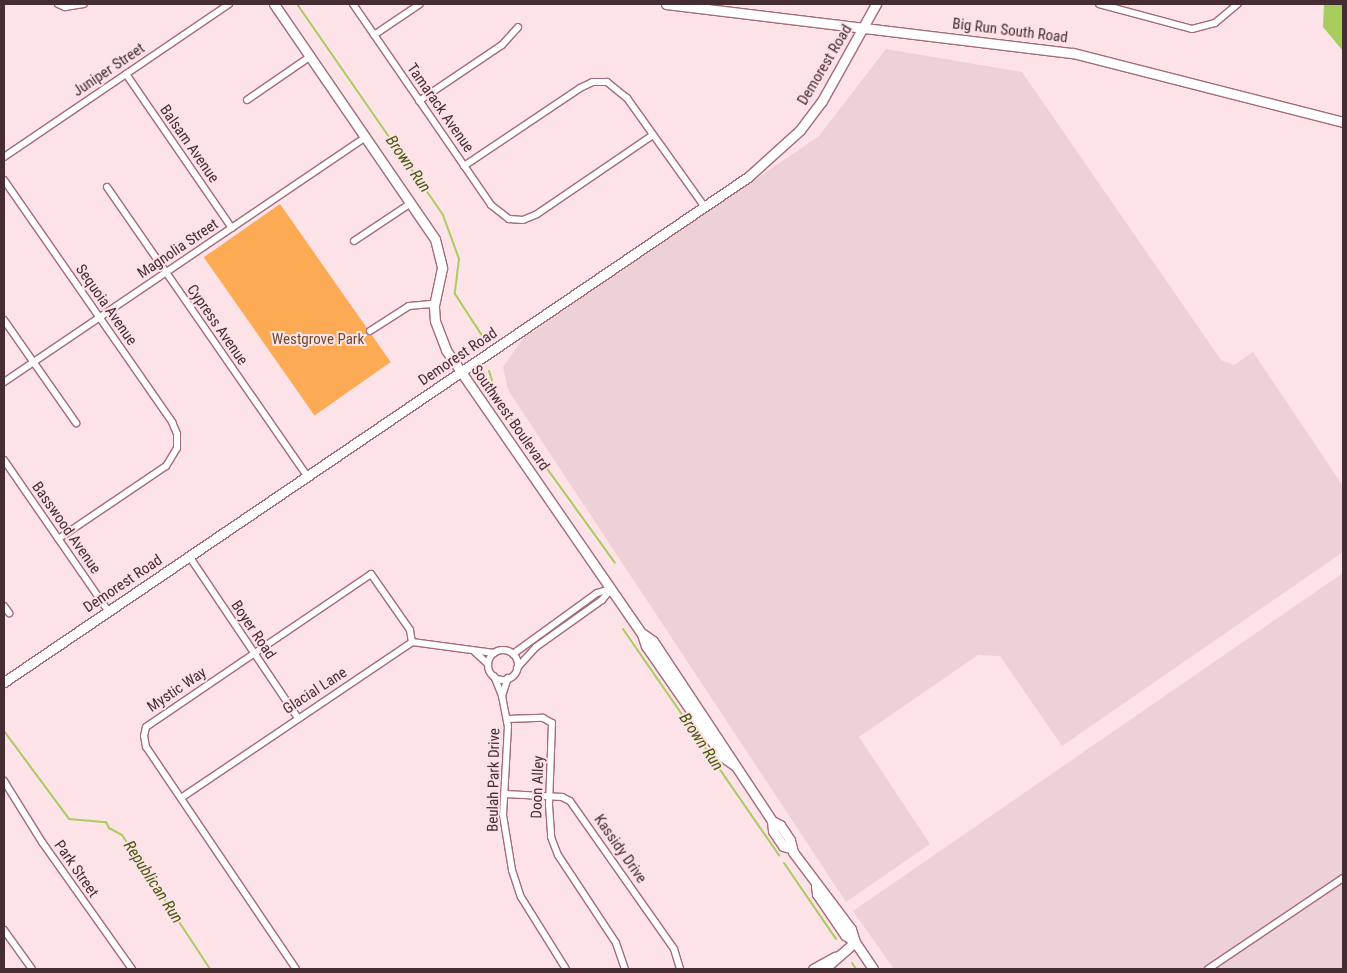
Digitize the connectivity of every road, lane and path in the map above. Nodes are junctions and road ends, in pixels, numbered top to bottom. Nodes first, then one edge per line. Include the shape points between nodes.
1 (58, 4) edge
2 (84, 4) edge
3 (229, 4) edge
4 (274, 4) edge
5 (352, 4) edge
6 (420, 4) edge
7 (666, 4) edge
8 (876, 4) edge
9 (1099, 4) edge
10 (1238, 4) edge
11 (1114, 6) edge
12 (518, 27) dead end
13 (862, 28) junction
14 (374, 35) junction
15 (311, 56) junction
16 (126, 74) junction
17 (247, 100) dead end
18 (419, 101) junction
19 (1343, 122) edge
20 (653, 135) junction
21 (366, 137) junction
22 (4, 157) edge
23 (464, 166) junction
24 (4, 180) edge
25 (107, 187) dead end
26 (411, 203) junction
27 (704, 206) junction
28 (232, 228) junction
29 (354, 241) dead end
30 (166, 272) junction
31 (434, 304) junction
32 (100, 318) junction
33 (4, 320) edge
34 (370, 331) dead end
35 (33, 362) junction
36 (461, 372) junction
37 (4, 382) edge
38 (76, 423) dead end
39 (4, 460) edge
40 (307, 476) junction
41 (58, 539) junction
42 (189, 556) junction
43 (611, 589) junction
44 (4, 606) edge
45 (108, 611) junction
46 (9, 614) dead end
47 (412, 642) junction
48 (475, 652) junction
49 (254, 653) junction
50 (494, 653) junction
51 (513, 654) junction
52 (488, 664) junction
53 (517, 668) junction
54 (494, 676) junction
55 (508, 678) junction
56 (4, 682) edge
57 (502, 696) junction
58 (297, 717) junction
59 (507, 719) junction
60 (4, 781) edge
61 (505, 794) junction
62 (549, 796) junction
63 (181, 798) junction
64 (1343, 878) edge
65 (4, 930) edge
66 (855, 942) junction
67 (836, 956) junction
68 (32, 969) edge
69 (132, 969) edge
70 (296, 969) edge
71 (566, 969) edge
72 (625, 969) edge
73 (680, 969) edge
74 (813, 969) edge
75 (824, 969) edge
76 (873, 969) edge
77 (1208, 969) edge

1 - 2 street
3 - 16 street, Juniper Street
4 - 15 street, Southwest Boulevard
5 - 14 street, Tamarack Avenue
6 - 14 street
7 - 13 street, Big Run South Road
8 - 13 street, Demorest Road
9 - 11 street
10 - 11 street via 1215,23 1192,29
12 - 18 street via 502,44
13 - 19 street, Big Run South Road via 1078,54
13 - 27 street, Demorest Road via 822,101 800,130 748,177
14 - 18 street, Tamarack Avenue
15 - 17 street
15 - 21 street, Southwest Boulevard
16 - 22 street, Juniper Street
16 - 28 street, Balsam Avenue
18 - 23 street, Tamarack Avenue
20 - 23 street, Tamarack Avenue via 537,214 512,220 492,205
20 - 23 street via 619,88 608,82 593,82
20 - 27 street
21 - 26 street, Southwest Boulevard
21 - 28 street, Magnolia Street
24 - 32 street, Sequoia Avenue
25 - 30 street, Cypress Avenue
26 - 29 street
26 - 31 street, Southwest Boulevard via 440,250 441,279
27 - 36 street, Demorest Road
28 - 30 street, Magnolia Street
30 - 32 street, Magnolia Street
30 - 40 street, Cypress Avenue
31 - 34 street via 409,306
31 - 36 street, Southwest Boulevard via 438,334
32 - 35 street, Magnolia Street
32 - 41 street, Sequoia Avenue via 172,422 177,434 177,448 166,466
33 - 35 street
35 - 37 street, Magnolia Street
35 - 38 street
36 - 40 street, Demorest Road
36 - 43 street, Southwest Boulevard
39 - 41 street, Basswood Avenue
40 - 42 street, Demorest Road
41 - 45 street, Basswood Avenue
42 - 45 street, Demorest Road
42 - 49 street, Boyer Road
43 - 51 street via 597,593
43 - 53 street via 602,600 536,647
43 - 66 street, Southwest Boulevard via 642,634 653,642 730,753 734,765 772,821 790,840 790,848 816,886 824,890 851,929
44 - 46 street
45 - 56 street, Demorest Road
47 - 48 street
47 - 49 street, Mystic Way via 410,630 370,574
47 - 58 street, Glacial Lane
48 - 50 street
48 - 52 street
49 - 58 street, Boyer Road
49 - 63 street, Mystic Way via 146,727 146,747
50 - 51 street via 505,650
50 - 52 street
51 - 53 street
52 - 54 street
53 - 55 street
54 - 55 street
54 - 57 street, Beulah Park Drive
55 - 57 street
57 - 59 street, Beulah Park Drive
58 - 63 street, Glacial Lane
59 - 61 street, Beulah Park Drive
59 - 62 street, Doon Alley via 543,718 552,723
60 - 69 street, Park Street
61 - 62 street, Kassidy Drive
61 - 71 street, Beulah Park Drive via 506,846 520,897
62 - 72 street, Doon Alley via 551,837 558,855 616,943
62 - 73 street, Kassidy Drive via 562,796 576,808 674,949
63 - 70 street, Mystic Way
64 - 77 street
65 - 68 street
66 - 67 street
66 - 76 street, Southwest Boulevard
67 - 74 street
67 - 75 street

